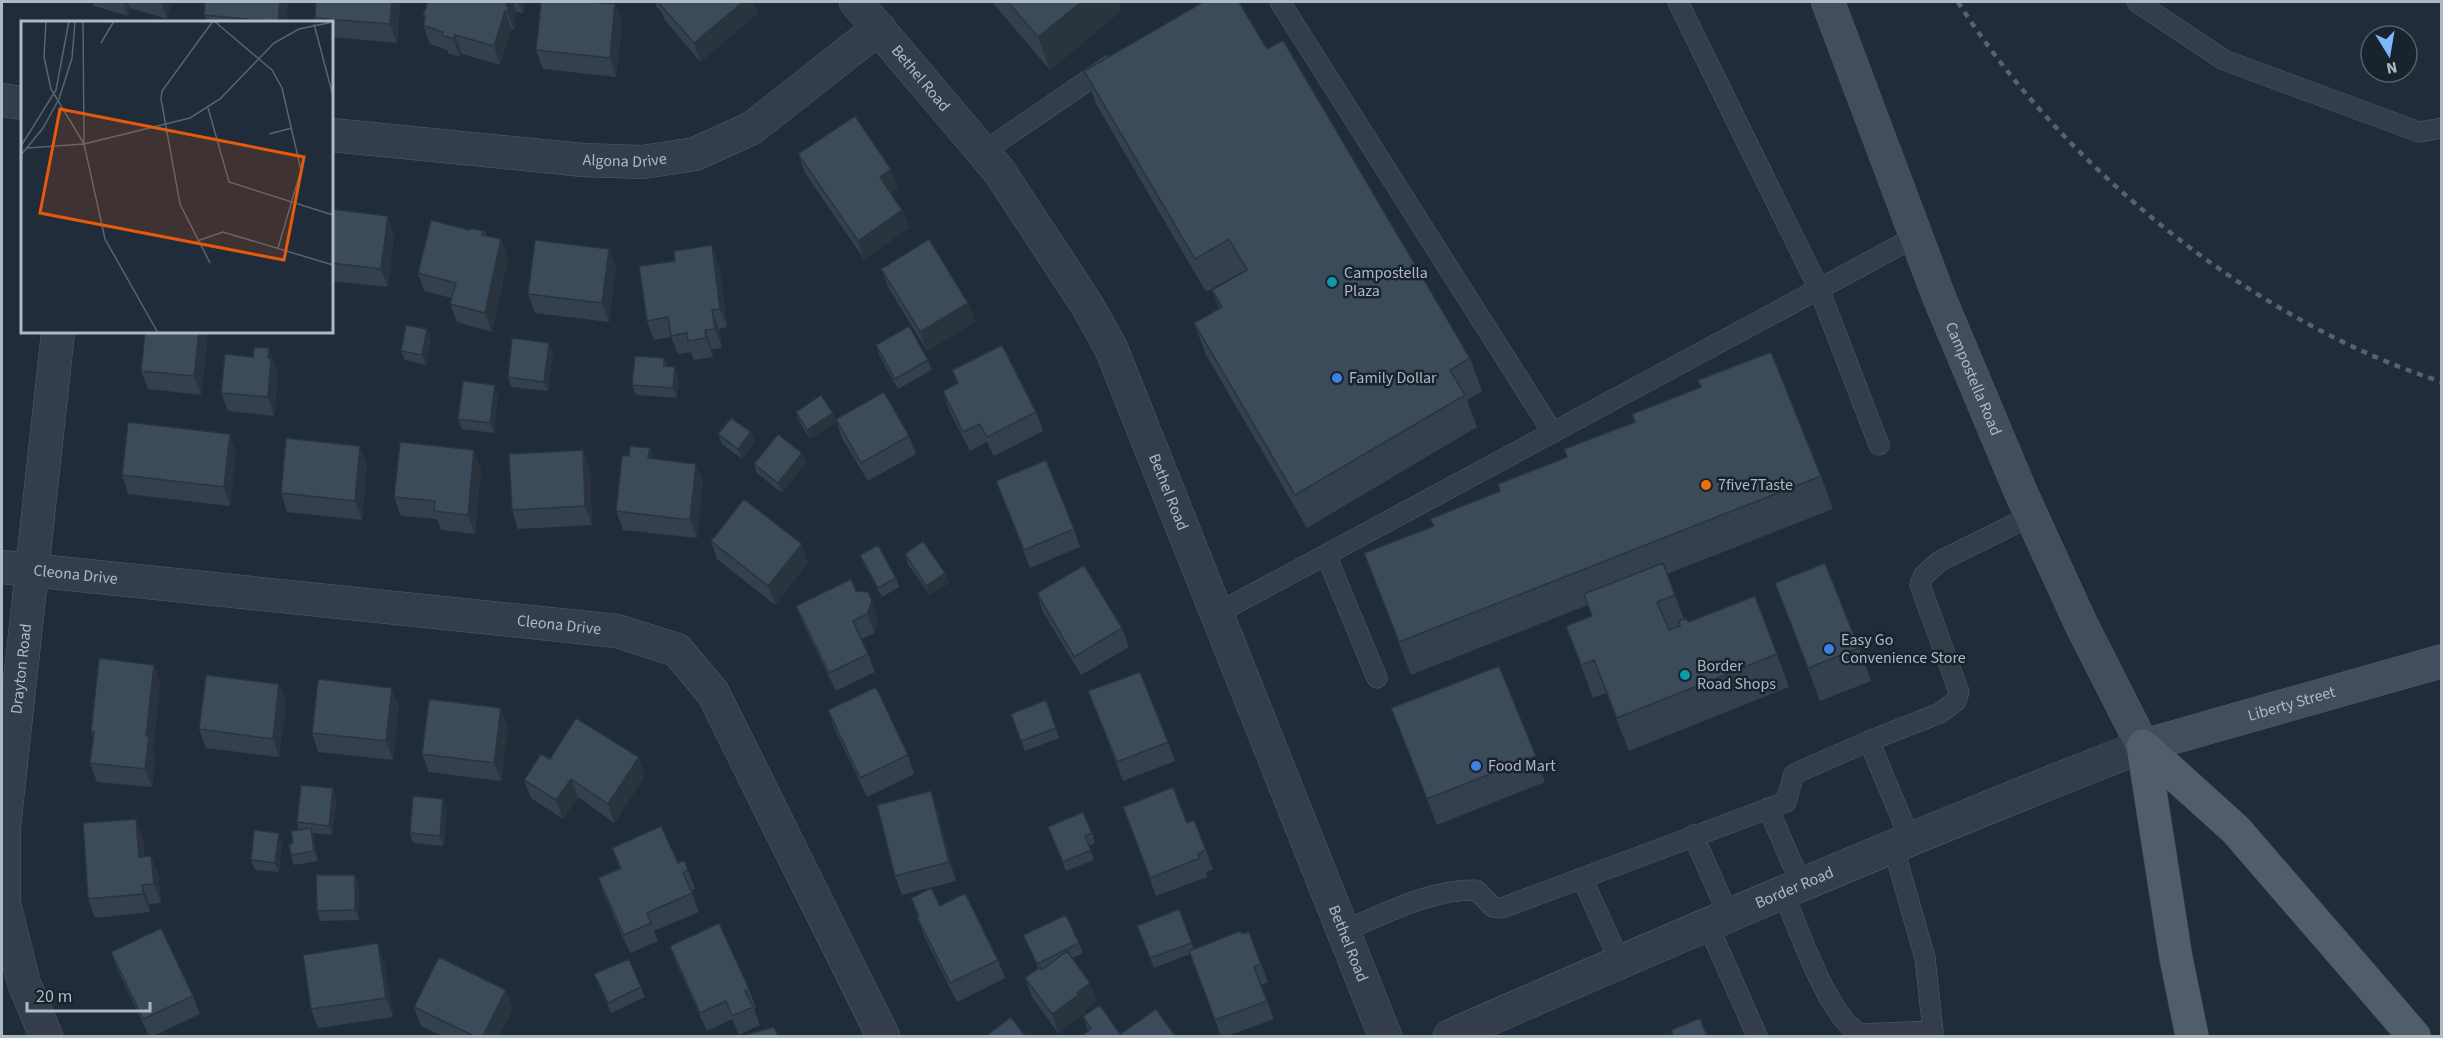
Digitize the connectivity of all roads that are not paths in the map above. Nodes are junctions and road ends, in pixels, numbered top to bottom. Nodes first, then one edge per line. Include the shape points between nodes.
1 (856, 2) edge
2 (1280, 2) edge
3 (1678, 2) edge
4 (1828, 2) edge
5 (2137, 2) edge
6 (879, 28) junction
7 (1126, 54) edge
8 (2, 100) edge
9 (21, 103) edge
10 (2442, 128) edge
11 (333, 135) edge
12 (983, 152) junction
13 (1917, 236) junction
14 (1819, 289) junction
15 (58, 333) edge
16 (1553, 433) junction
17 (1879, 445) dead end
18 (2031, 516) junction
19 (1326, 555) junction
20 (17, 569) edge
21 (1216, 615) junction
22 (2442, 661) edge
23 (1377, 678) dead end
24 (1869, 741) junction
25 (2143, 746) junction
26 (1768, 808) junction
27 (1693, 836) junction
28 (1901, 843) junction
29 (1582, 878) junction
30 (1792, 888) junction
31 (1718, 919) junction
32 (1343, 931) junction
33 (1620, 962) junction
34 (1932, 1034) edge
35 (46, 1036) edge
36 (883, 1036) edge
37 (1385, 1036) edge
38 (1450, 1036) edge
39 (1757, 1036) edge
40 (2192, 1036) edge
41 (2414, 1036) edge

1 - 6 street, Bethel Road
2 - 16 lane
3 - 14 lane
4 - 13 main road, Campostella Road
5 - 10 lane via 2224,60 2419,132
6 - 11 street, Algona Drive via 752,128 695,154 644,162 583,160
6 - 12 street, Bethel Road
7 - 12 lane
8 - 9 street
12 - 21 street, Bethel Road via 1087,305 1110,348
13 - 14 lane
13 - 18 main road, Campostella Road
14 - 16 lane
14 - 17 lane
15 - 20 street, Drayton Road
16 - 19 lane
18 - 24 lane via 1940,561 1924,575 1920,585 1959,692 1956,700 1940,713
18 - 25 main road, Campostella Road
19 - 21 lane
19 - 23 lane
20 - 35 street, Drayton Road via 4,903 24,983
20 - 36 street, Cleona Drive via 617,631 677,650 713,693
21 - 32 street, Bethel Road
22 - 25 main road, Liberty Street
24 - 26 lane via 1794,774 1786,802
24 - 28 lane
25 - 28 street, Border Road
25 - 40 main road
25 - 41 main road via 2236,830
26 - 27 lane
26 - 30 lane
27 - 29 lane
27 - 31 lane
28 - 30 street, Border Road
28 - 34 lane via 1925,958
29 - 32 lane via 1502,908 1493,907 1476,890 1451,890 1424,897
29 - 33 lane
30 - 31 street, Border Road
30 - 34 lane via 1830,1001 1851,1029 1860,1034
31 - 33 street, Border Road
31 - 39 lane
32 - 37 street, Bethel Road
33 - 38 street, Border Road

